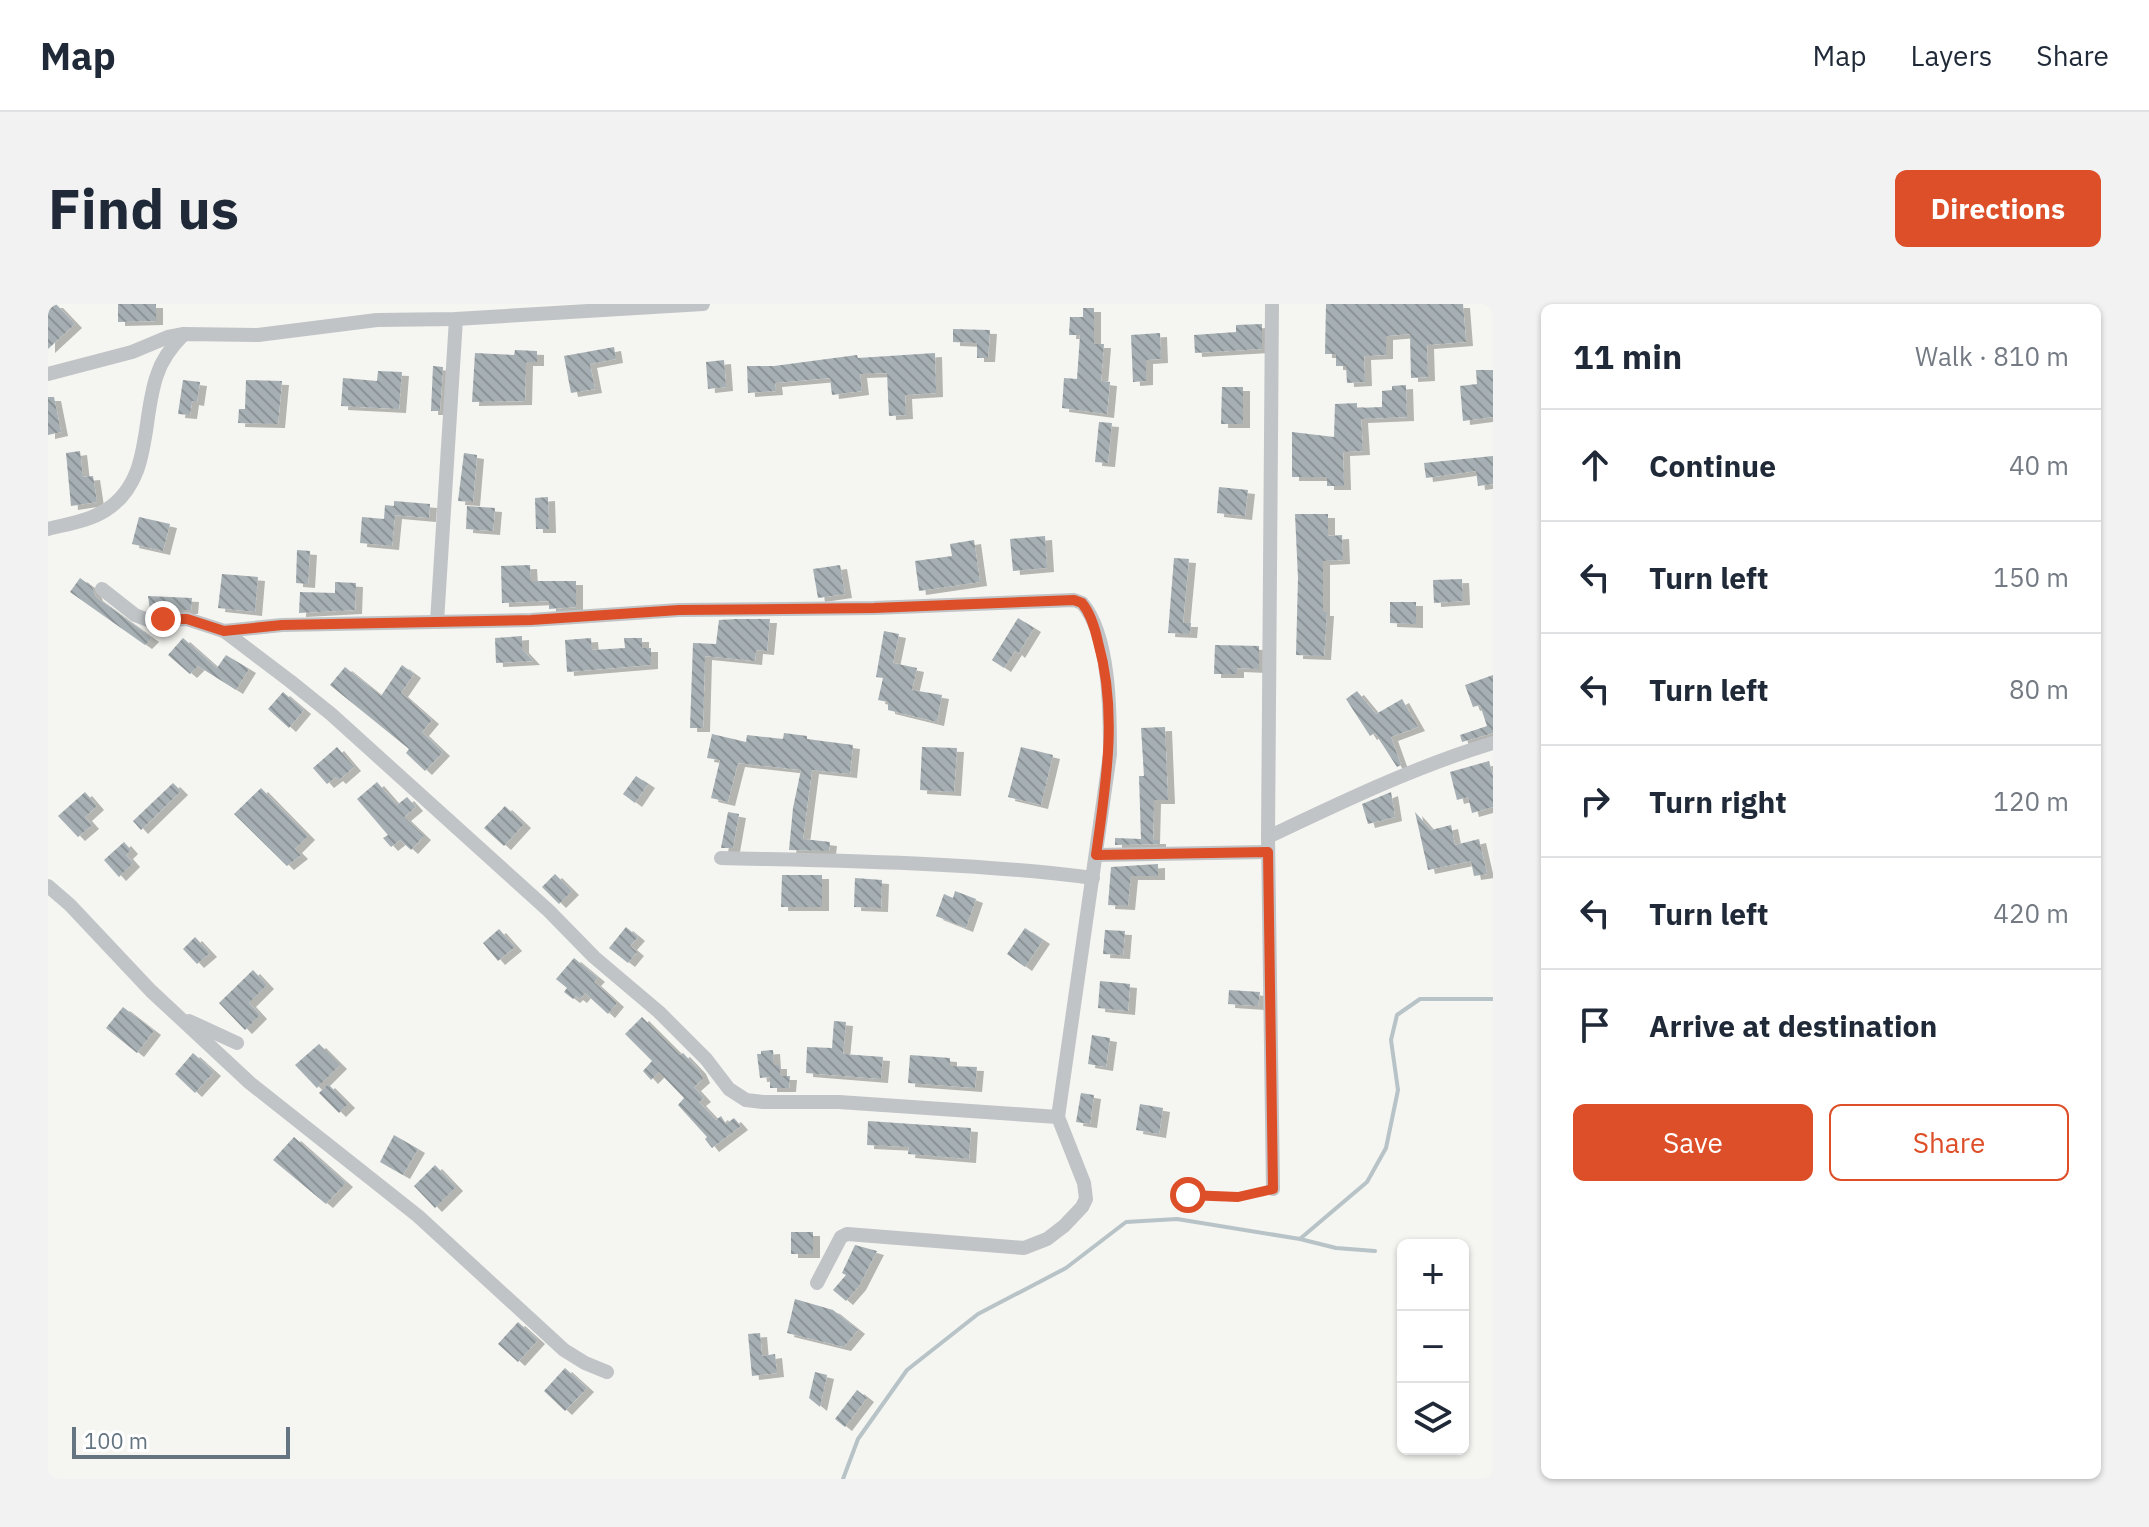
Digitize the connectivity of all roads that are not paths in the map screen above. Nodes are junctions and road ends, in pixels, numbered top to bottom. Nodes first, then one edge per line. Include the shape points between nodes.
1 (703, 304) edge
2 (1272, 304) edge
3 (682, 305) edge
4 (456, 319) junction
5 (184, 334) junction
6 (48, 374) edge
7 (48, 529) edge
8 (102, 589) dead end
9 (437, 622) junction
10 (224, 631) junction
11 (1493, 743) edge
12 (1268, 845) junction
13 (1096, 855) junction
14 (721, 858) dead end
15 (1093, 878) junction
16 (48, 886) edge
17 (171, 1011) junction
18 (237, 1043) dead end
19 (1058, 1117) junction
20 (1273, 1189) road end
21 (817, 1283) dead end
22 (607, 1372) dead end

1 - 3 street
2 - 12 street
3 - 4 street
4 - 5 street via 377,320 258,335
4 - 9 street
5 - 6 street
5 - 7 street via 155,379 142,453 130,485 107,510
8 - 10 street via 148,620 187,619
9 - 10 street
9 - 13 street via 1074,600 1082,603 1094,627 1110,711 1110,754
10 - 19 street via 331,714 677,1029 729,1089 746,1100
11 - 12 street via 1382,783
12 - 13 street
12 - 20 street
13 - 15 street
14 - 15 street
15 - 19 street
16 - 17 street
17 - 18 street
17 - 22 street via 250,1083 418,1216 564,1350
19 - 21 street via 1086,1199 1047,1239 1011,1248 847,1234

